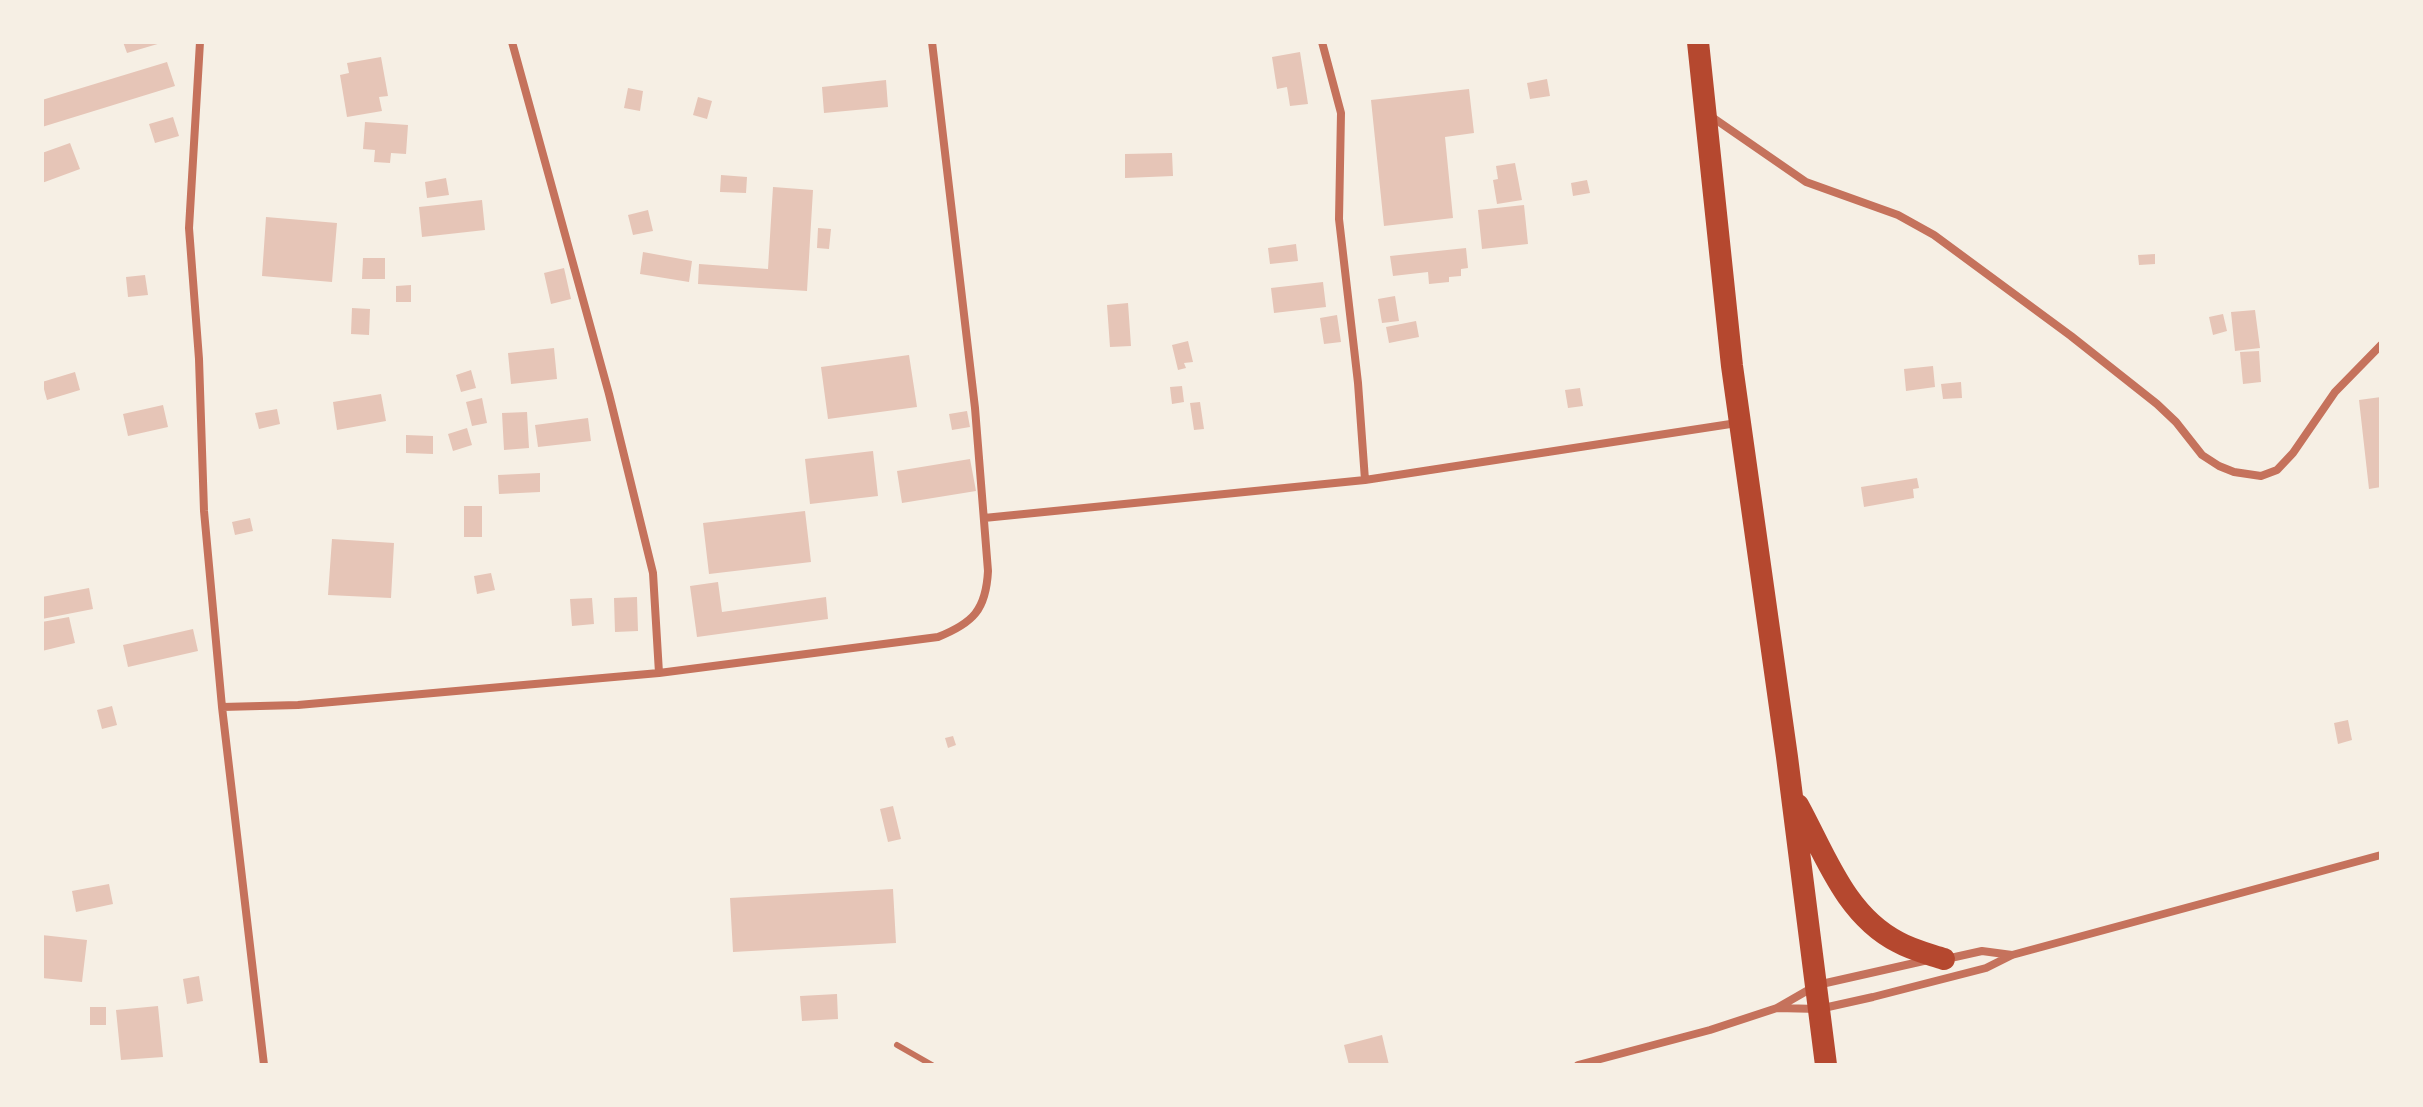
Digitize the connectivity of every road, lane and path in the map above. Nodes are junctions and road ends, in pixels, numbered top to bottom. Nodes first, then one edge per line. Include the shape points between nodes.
1 (200, 42) edge
2 (512, 42) edge
3 (932, 42) edge
4 (1322, 42) edge
5 (1698, 42) edge
6 (1705, 112) junction
7 (2381, 345) edge
8 (1741, 422) junction
9 (1365, 480) junction
10 (984, 518) junction
11 (659, 673) junction
12 (222, 707) junction
13 (1792, 793) junction
14 (2381, 855) edge
15 (2012, 955) junction
16 (1944, 959) junction
17 (1817, 985) junction
18 (1777, 1008) junction
19 (1819, 1009) junction
20 (897, 1045) dead end
21 (264, 1065) edge
22 (932, 1065) edge
23 (1578, 1065) edge
24 (1826, 1065) edge

1 - 12 street via 189,228 204,511
2 - 11 street via 653,573
3 - 10 street
4 - 9 street via 1341,113 1339,219
5 - 6 highway
6 - 7 street via 1806,182 1898,215 1934,235 2157,404 2202,455 2234,472 2261,476 2277,470 2335,392
6 - 8 highway
8 - 9 street
8 - 13 highway
9 - 10 street
10 - 11 street via 987,593 962,628 938,637
11 - 12 street
12 - 21 street
13 - 16 highway via 1847,897 1863,916 1898,943
13 - 17 highway
14 - 15 street
15 - 16 street via 1982,951
15 - 19 street via 1986,968
16 - 17 street
17 - 18 street
17 - 19 highway
18 - 19 street
18 - 23 street
19 - 24 highway
20 - 22 lane

